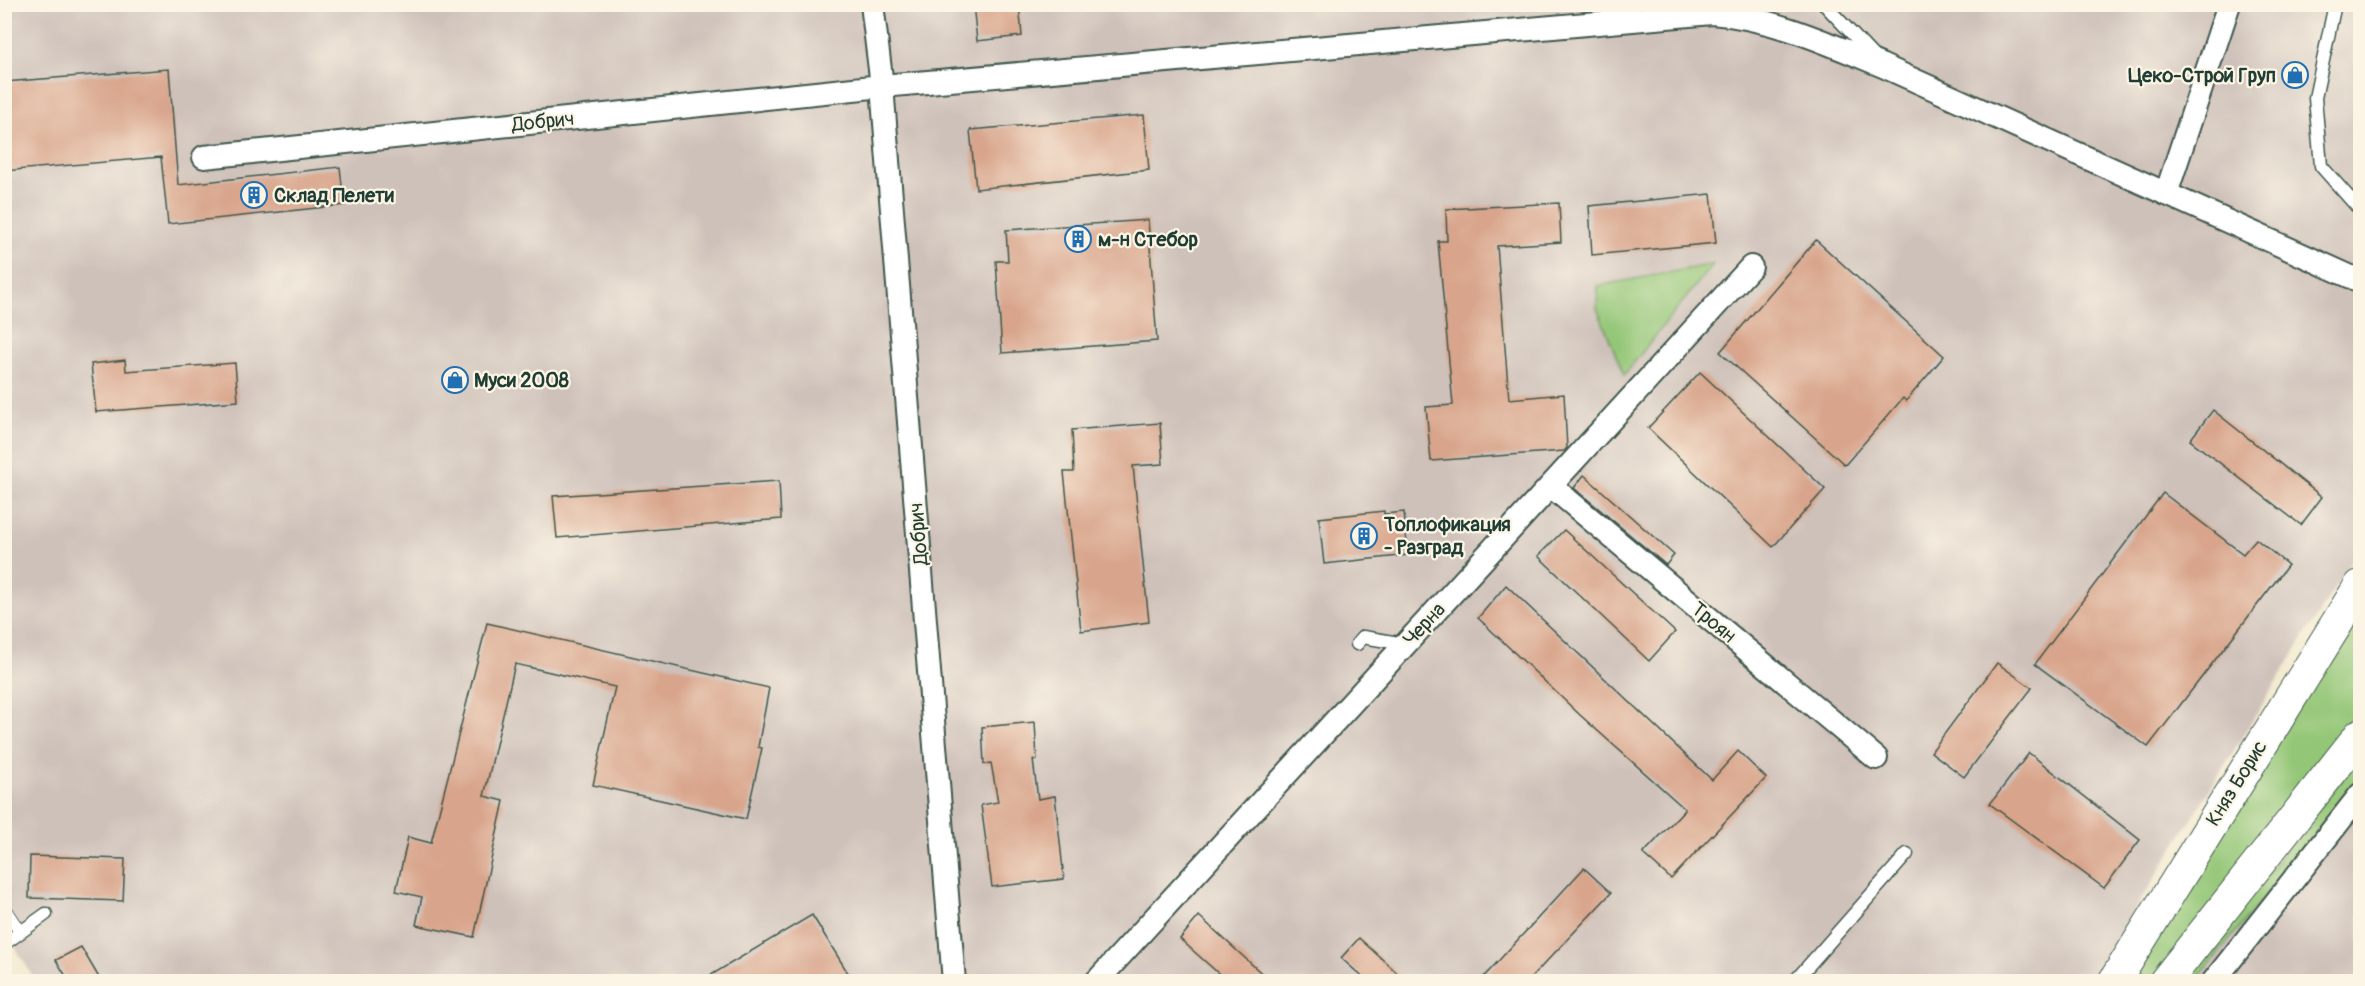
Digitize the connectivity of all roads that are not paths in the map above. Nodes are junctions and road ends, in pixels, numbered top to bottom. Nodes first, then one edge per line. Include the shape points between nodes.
1 (872, 4) edge
2 (1824, 4) edge
3 (2229, 4) edge
4 (2335, 4) edge
5 (1883, 66) junction
6 (882, 86) junction
7 (204, 157) dead end
8 (2166, 194) junction
9 (2361, 210) edge
10 (1751, 267) dead end
11 (2361, 281) edge
12 (1551, 486) junction
13 (2361, 586) edge
14 (1357, 644) dead end
15 (1405, 644) junction
16 (2361, 735) edge
17 (1876, 758) dead end
18 (2361, 795) edge
19 (1907, 854) dead end
20 (4, 908) edge
21 (46, 914) dead end
22 (20, 932) junction
23 (6, 943) edge
24 (954, 981) edge
25 (1096, 981) edge
26 (1794, 981) edge
27 (2114, 981) edge
28 (2165, 981) edge
29 (2213, 981) edge

1 - 6 street, Добрич
2 - 5 lane
3 - 8 street
4 - 9 lane via 2315,98 2321,166
5 - 6 street via 1772,23 1712,13
5 - 8 street
6 - 7 street, Добрич
6 - 24 street, Добрич
8 - 11 street
10 - 12 street, Черна
12 - 15 street, Черна
12 - 17 street, Троян
13 - 27 street, Княз Борис
14 - 15 lane via 1363,637
15 - 25 street, Черна
16 - 28 street
18 - 29 street
19 - 26 lane
20 - 22 lane
21 - 22 lane
22 - 23 lane

